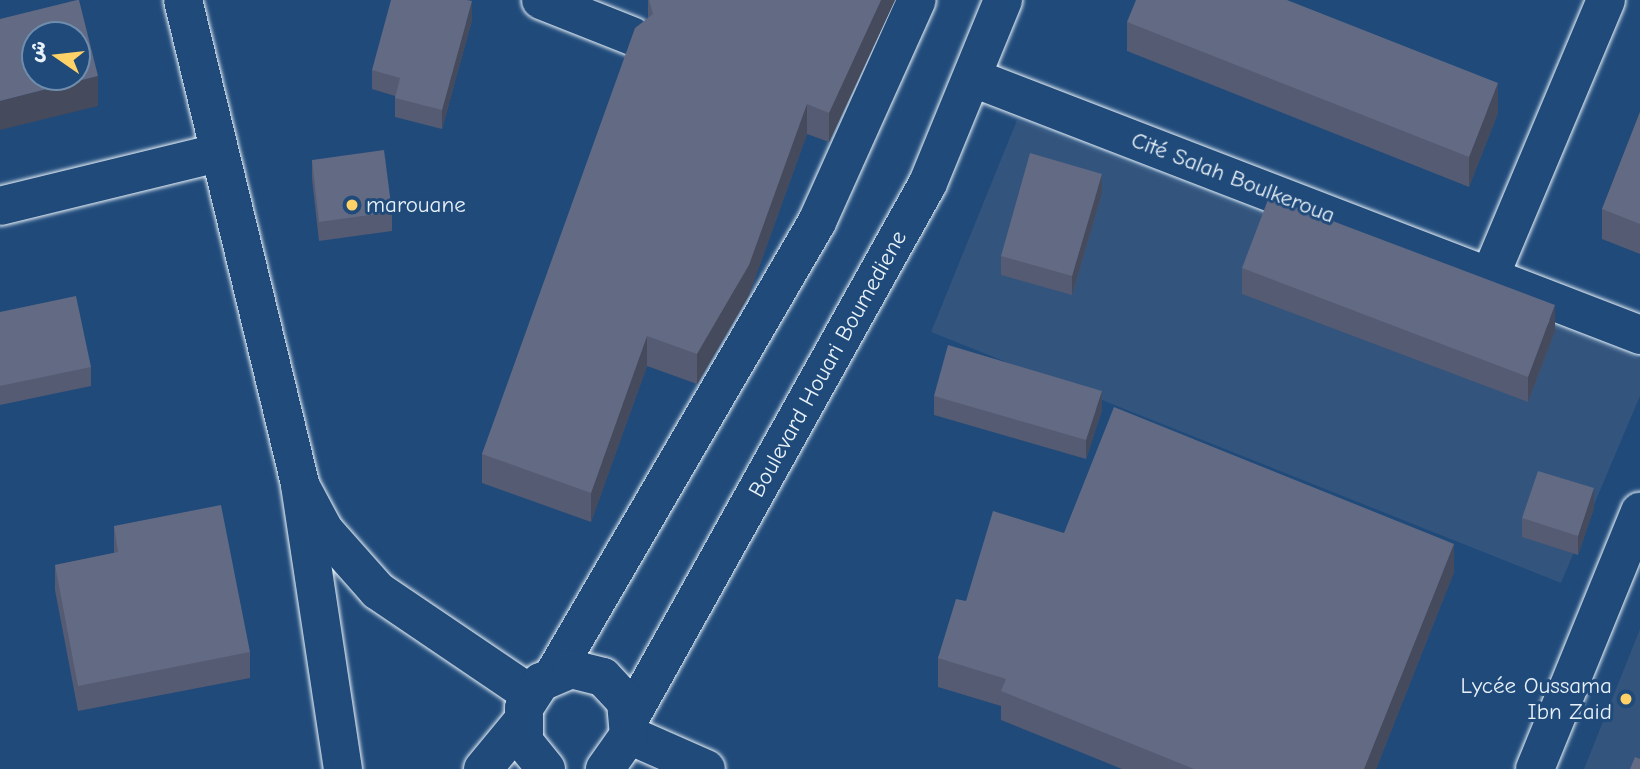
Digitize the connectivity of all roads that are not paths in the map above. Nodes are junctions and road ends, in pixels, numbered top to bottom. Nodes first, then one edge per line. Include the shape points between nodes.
1 (183, 0) edge
2 (541, 0) edge
3 (917, 0) edge
4 (1003, 0) edge
5 (1606, 0) edge
6 (632, 36) edge
7 (976, 79) junction
8 (218, 153) junction
9 (0, 206) edge
10 (1490, 276) junction
11 (1640, 335) edge
12 (300, 485) junction
13 (1640, 512) edge
14 (535, 697) junction
15 (630, 727) junction
16 (666, 760) edge
17 (343, 769) edge
18 (484, 769) edge
19 (546, 769) edge
20 (605, 769) edge
21 (706, 769) edge
22 (1535, 769) edge

1 - 8 main road
2 - 6 main road
3 - 14 main road via 817,222
4 - 7 main road, Boulevard Houari Boumediene
5 - 10 main road
7 - 10 main road, Cité Salah Boulkeroua
7 - 15 main road, Boulevard Houari Boumediene via 928,183
8 - 9 main road
8 - 12 main road
10 - 11 main road, Cité Salah Boulkeroua
12 - 14 main road via 324,530 378,591
12 - 17 main road
13 - 22 main road
14 - 15 main road via 587,670 603,677 626,702
14 - 18 main road
14 - 19 main road via 524,742
15 - 16 main road
15 - 20 main road, Boulevard Houari Boumediene
16 - 21 main road

